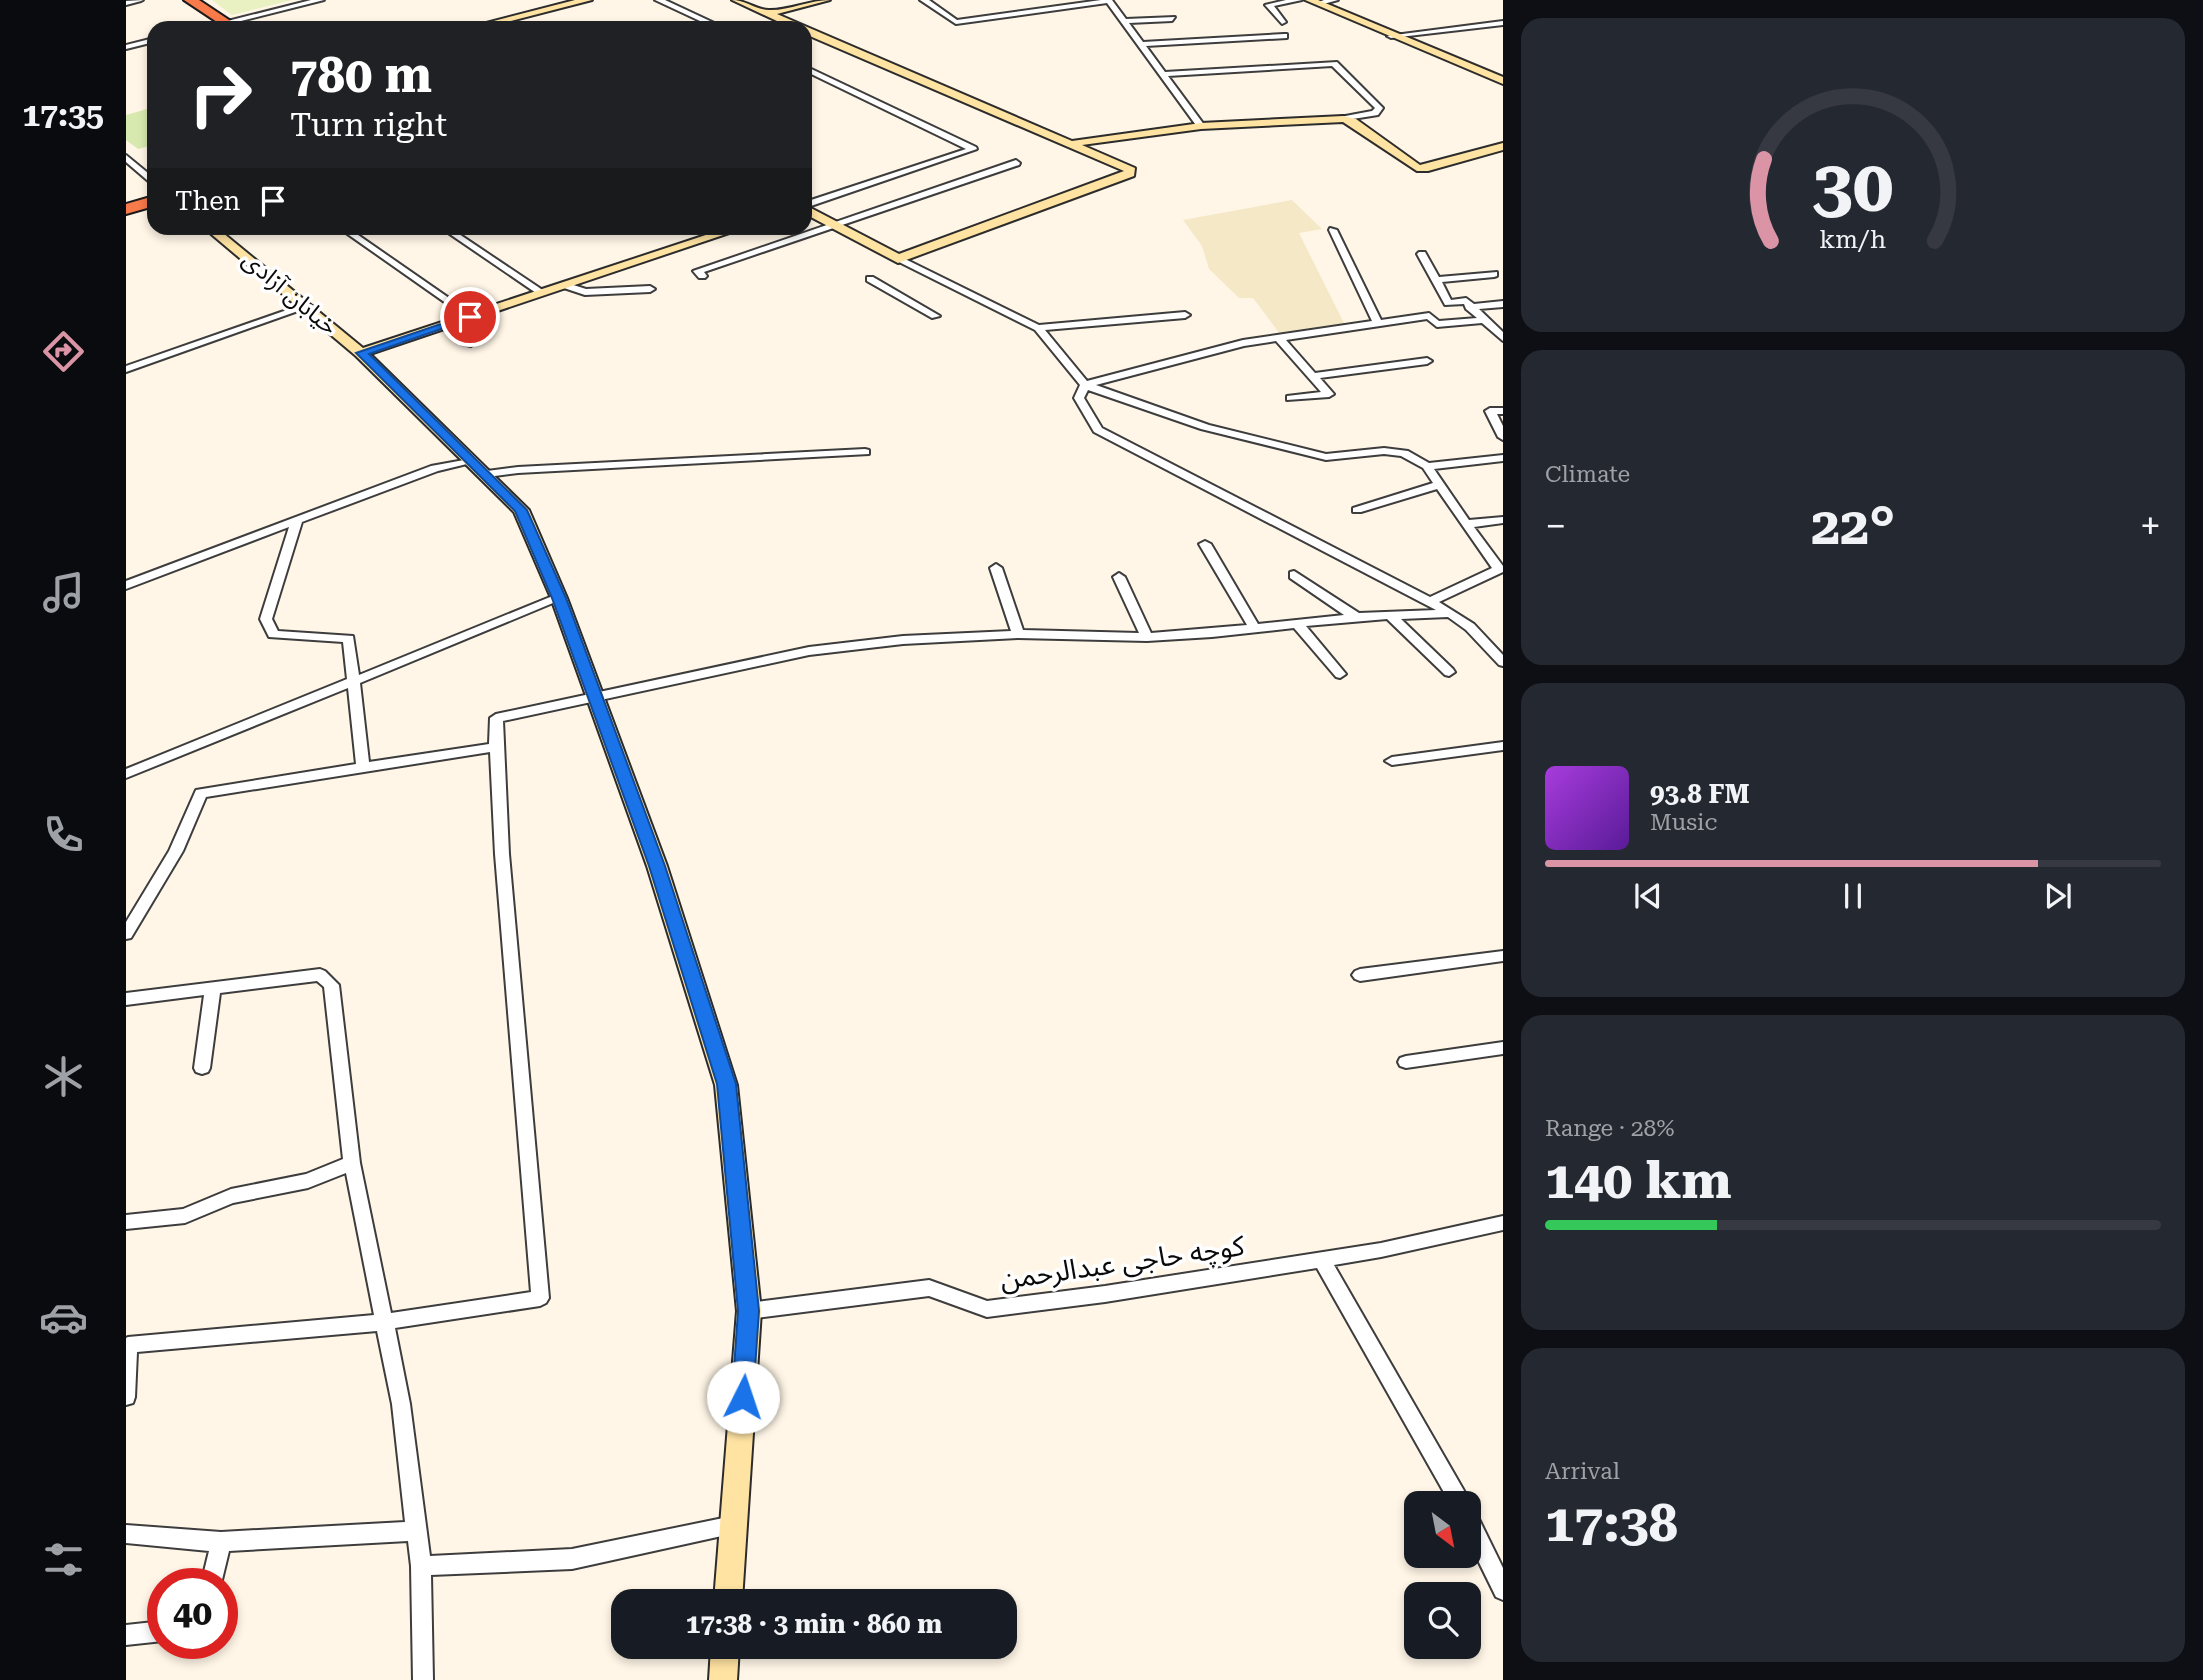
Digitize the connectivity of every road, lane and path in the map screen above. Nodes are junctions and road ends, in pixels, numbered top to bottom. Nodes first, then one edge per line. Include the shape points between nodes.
1 (139, 0) edge
2 (190, 0) edge
3 (320, 0) edge
4 (587, 0) edge
5 (659, 0) edge
6 (737, 0) edge
7 (825, 0) edge
8 (924, 0) edge
9 (1298, 0) edge
10 (1334, 0) edge
11 (1315, 1) edge
12 (126, 3) edge
13 (954, 5) dead end
14 (936, 8) junction
15 (766, 14) junction
16 (1172, 19) dead end
17 (224, 21) edge
18 (245, 21) edge
19 (501, 21) edge
20 (705, 21) edge
21 (783, 21) edge
22 (1124, 21) junction
23 (1282, 22) dead end
24 (1503, 23) edge
25 (812, 33) edge
26 (1284, 36) dead end
27 (1391, 36) junction
28 (147, 42) edge
29 (1140, 44) junction
30 (126, 47) edge
31 (812, 71) edge
32 (1162, 74) junction
33 (1503, 81) edge
34 (1343, 119) junction
35 (1201, 126) junction
36 (1087, 146) junction
37 (1503, 146) edge
38 (126, 158) edge
39 (1016, 163) dead end
40 (147, 177) edge
41 (147, 203) edge
42 (812, 205) edge
43 (126, 209) edge
44 (812, 212) edge
45 (833, 225) junction
46 (1333, 230) dead end
47 (812, 232) edge
48 (219, 235) edge
49 (353, 235) edge
50 (455, 235) edge
51 (717, 235) edge
52 (804, 235) edge
53 (1422, 254) dead end
54 (898, 259) junction
55 (1494, 274) dead end
56 (702, 276) dead end
57 (870, 279) dead end
58 (1438, 280) junction
59 (564, 285) junction
60 (650, 289) dead end
61 (542, 293) junction
62 (1503, 303) edge
63 (307, 306) junction
64 (1469, 307) junction
65 (1185, 315) dead end
66 (473, 316) junction
67 (935, 316) dead end
68 (1483, 320) junction
69 (1378, 323) junction
70 (1038, 328) junction
71 (1279, 338) junction
72 (1503, 338) edge
73 (467, 344) dead end
74 (361, 353) junction
75 (1427, 361) dead end
76 (126, 369) edge
77 (1313, 376) junction
78 (1085, 385) junction
79 (1291, 398) dead end
80 (1503, 411) edge
81 (1503, 437) edge
82 (865, 452) dead end
83 (1503, 458) edge
84 (471, 460) junction
85 (1427, 467) junction
86 (487, 474) junction
87 (1437, 485) junction
88 (1357, 510) dead end
89 (298, 518) junction
90 (1503, 520) edge
91 (1465, 524) junction
92 (1205, 544) dead end
93 (996, 568) dead end
94 (1294, 575) dead end
95 (1119, 578) dead end
96 (126, 585) edge
97 (559, 598) junction
98 (1429, 602) junction
99 (1451, 614) junction
100 (1391, 616) junction
101 (1356, 617) junction
102 (1297, 623) junction
103 (1254, 627) junction
104 (1018, 634) junction
105 (1147, 636) junction
106 (1503, 662) edge
107 (1449, 672) dead end
108 (1340, 674) dead end
109 (353, 681) junction
110 (594, 695) junction
111 (1503, 746) edge
112 (496, 747) junction
113 (1392, 761) dead end
114 (363, 767) junction
115 (126, 774) edge
116 (126, 934) edge
117 (1503, 956) edge
118 (1360, 975) dead end
119 (214, 988) junction
120 (126, 999) edge
121 (1503, 1048) edge
122 (1406, 1062) dead end
123 (202, 1068) dead end
124 (352, 1163) junction
125 (126, 1222) edge
126 (1503, 1223) edge
127 (1321, 1259) junction
128 (749, 1311) junction
129 (384, 1322) junction
130 (126, 1397) edge
131 (1453, 1491) edge
132 (733, 1525) junction
133 (416, 1531) junction
134 (126, 1534) edge
135 (221, 1542) junction
136 (1481, 1545) edge
137 (421, 1566) junction
138 (215, 1568) edge
139 (729, 1589) edge
140 (1503, 1590) edge
141 (147, 1633) edge
142 (126, 1635) edge
143 (724, 1659) edge
144 (423, 1680) edge
145 (723, 1680) edge

1 - 12 street
2 - 17 highway
3 - 18 street
4 - 19 street
5 - 20 street
6 - 15 street
7 - 15 street
8 - 14 street
9 - 23 street via 1269,5
10 - 11 street
11 - 27 street
13 - 14 street
14 - 22 street via 956,22 1109,1
15 - 21 street
16 - 22 street
22 - 29 street
24 - 27 street
25 - 36 street via 1068,142
26 - 29 street
27 - 33 street
28 - 30 street
29 - 32 street
31 - 42 street via 973,149
32 - 34 street via 1334,64 1379,108 1375,113
32 - 35 street
34 - 35 street
34 - 37 street via 1417,168
35 - 36 street
36 - 54 street via 1131,170 1128,176
38 - 40 street
39 - 45 street
41 - 43 highway
44 - 45 street
45 - 47 street
45 - 54 street
46 - 69 street
48 - 63 street, خیابان آزادی
49 - 66 street
50 - 61 street
51 - 59 street
52 - 56 street via 698,271
53 - 58 street
54 - 70 street
55 - 58 street
57 - 67 street
58 - 64 street via 1448,303 1466,301
59 - 60 street via 585,292
59 - 61 street
61 - 66 street
62 - 64 street
63 - 74 street, خیابان آزادی
63 - 76 street
64 - 68 street
65 - 70 street
66 - 73 street
66 - 74 street
68 - 69 street via 1437,324 1429,316
68 - 72 street
69 - 71 street
70 - 78 street
71 - 77 street
71 - 78 street via 1243,343
74 - 84 street, خیابان آزادی
75 - 77 street
77 - 79 street via 1329,394
78 - 85 street via 1205,427 1286,449 1326,457 1370,450 1404,453
78 - 98 street via 1079,398 1098,430
80 - 81 street via 1490,411
82 - 86 street
83 - 85 street
84 - 86 street, خیابان آزادی
84 - 89 street via 435,468
85 - 87 street
86 - 97 street, خیابان آزادی via 521,510
87 - 88 street
87 - 91 street
89 - 96 street
89 - 109 street via 266,619 268,628 273,634 349,639
90 - 91 street
91 - 98 street via 1500,569
92 - 103 street
93 - 104 street
94 - 101 street
95 - 105 street
97 - 109 street
97 - 110 street, خیابان آزادی
98 - 99 street
99 - 100 street
99 - 106 street
100 - 101 street
100 - 107 street
101 - 102 street
102 - 103 street
102 - 108 street
103 - 105 street
104 - 105 street
104 - 110 street via 953,635 809,651
109 - 114 street
109 - 115 street
110 - 112 street via 496,718
110 - 128 street, خیابان آزادی via 657,866 726,1084
111 - 113 street
112 - 114 street
112 - 129 street via 540,1298
114 - 116 street via 201,793 176,851
117 - 118 street
119 - 120 street
119 - 123 street
119 - 124 street via 320,975 331,985
121 - 122 street
124 - 125 street via 308,1181 231,1196 185,1216
124 - 129 street
126 - 127 street, کوچه حاجی عبدالرحمن
127 - 128 street, کوچه حاجی عبدالرحمن via 987,1308 929,1288
127 - 131 street
128 - 132 street, خیابان آزادی
129 - 130 street via 128,1345
129 - 133 street via 401,1404
132 - 137 street via 572,1559
132 - 139 street, خیابان آزادی
133 - 135 street
133 - 137 street
134 - 135 street
135 - 138 street
136 - 140 street
137 - 144 street
141 - 142 street
143 - 145 street

